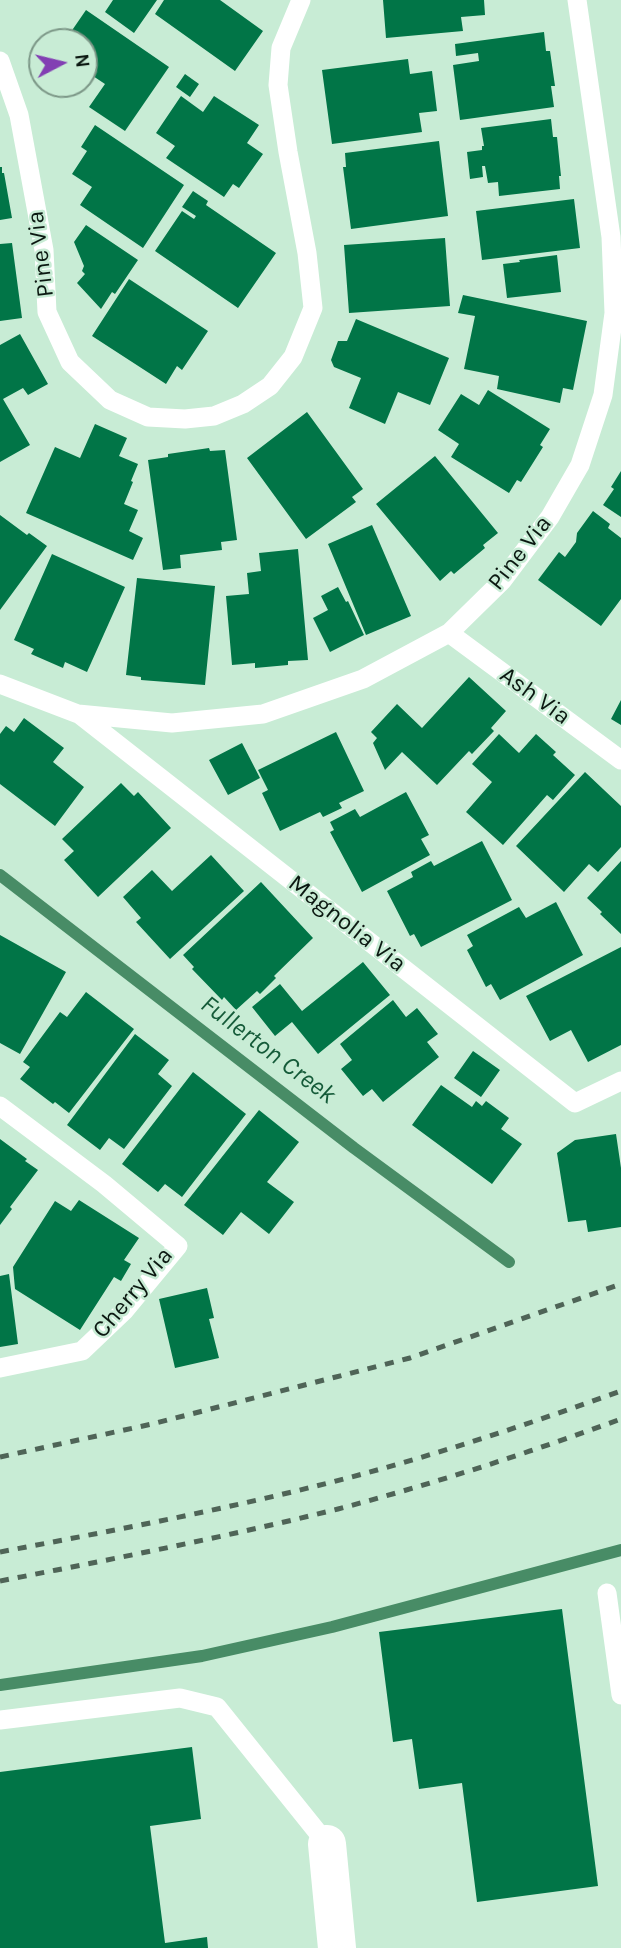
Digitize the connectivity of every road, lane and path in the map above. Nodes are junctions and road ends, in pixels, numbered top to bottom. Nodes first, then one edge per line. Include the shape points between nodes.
1 (301, 0) edge
2 (577, 0) edge
3 (0, 61) edge
4 (449, 633) junction
5 (0, 684) edge
6 (78, 714) junction
7 (621, 760) edge
8 (621, 1081) edge
9 (0, 1106) edge
10 (0, 1368) edge
11 (607, 1592) dead end
12 (621, 1695) edge
13 (0, 1720) edge
14 (327, 1844) joint
15 (337, 1948) edge

1 - 3 lane, Pine Via via 281,48 278,85 313,308 293,357 270,386 214,416 148,417 110,400 70,362 47,312 44,250 19,115
2 - 4 lane, Pine Via via 611,237 614,313 603,395 580,465 550,517 502,581
4 - 6 lane, Pine Via via 363,679 263,714 172,723
4 - 7 lane, Ash Via
5 - 6 lane, Pine Via
6 - 8 lane, Magnolia Via via 575,1103
9 - 10 lane, Cherry Via via 178,1246 125,1310 82,1351
11 - 12 lane
13 - 14 lane via 180,1698 218,1707
14 - 15 street

